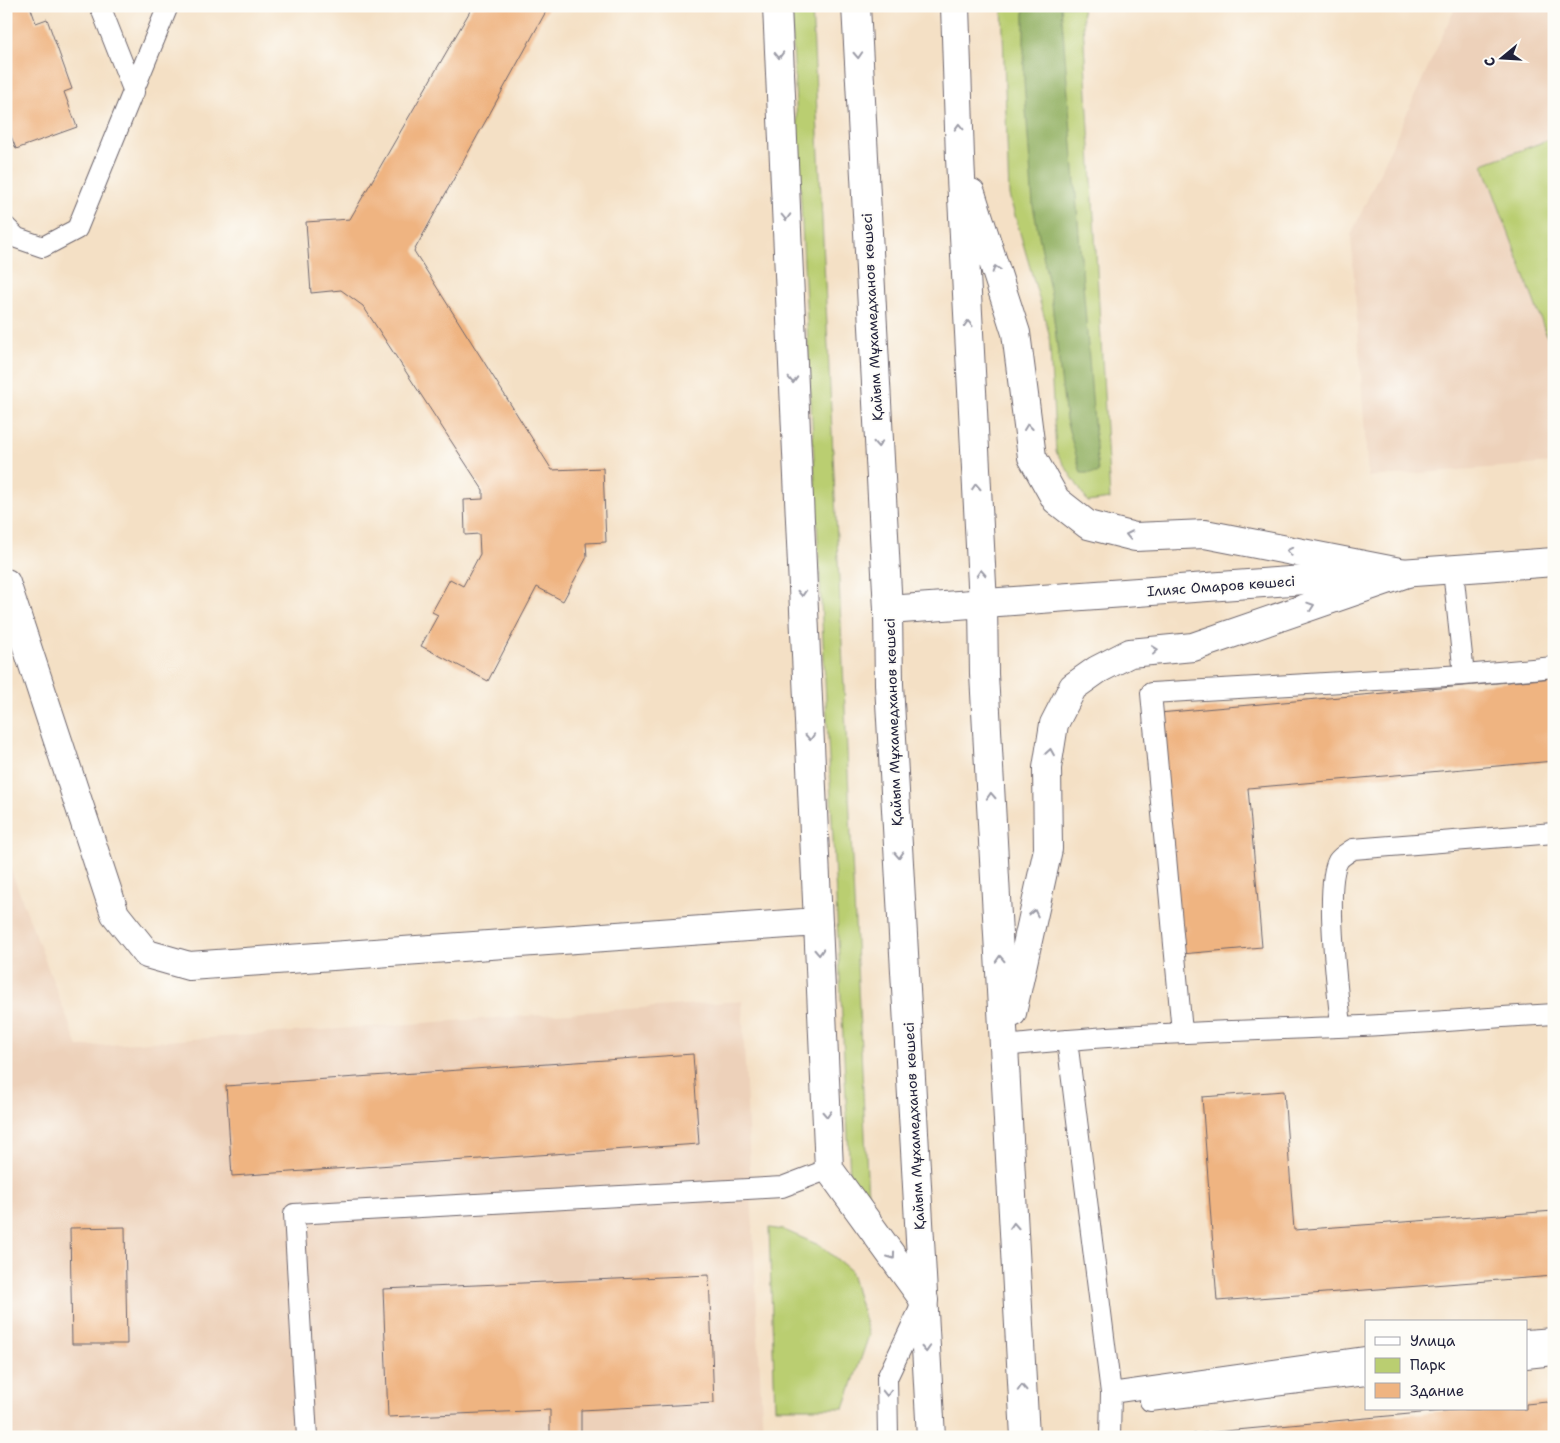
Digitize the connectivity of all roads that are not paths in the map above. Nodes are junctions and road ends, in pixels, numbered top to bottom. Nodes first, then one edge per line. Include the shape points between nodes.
1 (100, 6) edge
2 (168, 6) edge
3 (776, 6) edge
4 (856, 6) edge
5 (955, 6) edge
6 (134, 92) junction
7 (960, 158) junction
8 (6, 227) edge
9 (1554, 562) edge
10 (1454, 570) junction
11 (1406, 573) junction
12 (6, 583) edge
13 (983, 604) junction
14 (888, 610) junction
15 (1554, 667) edge
16 (1464, 675) junction
17 (1554, 833) edge
18 (818, 922) junction
19 (1554, 1014) edge
20 (1340, 1026) junction
21 (1182, 1032) junction
22 (1067, 1040) junction
23 (1005, 1046) junction
24 (829, 1169) junction
25 (924, 1300) junction
26 (1554, 1338) edge
27 (1528, 1340) edge
28 (1554, 1355) edge
29 (1365, 1357) edge
30 (1528, 1358) edge
31 (1365, 1375) edge
32 (1110, 1399) junction
33 (307, 1437) edge
34 (888, 1437) edge
35 (931, 1437) edge
36 (1025, 1437) edge
37 (1110, 1437) edge

1 - 6 lane
2 - 6 lane
3 -> 18 main road
4 -> 14 main road, Қайым Мұхамедханов көшесі
7 -> 5 main road
6 - 8 lane via 77,229 43,247 17,238
11 -> 7 main road via 1205,534 1135,537 1088,525 1056,500 1032,457 1016,334
13 -> 7 main road
9 - 10 main road, Ілияс Омаров көшесі
10 - 11 main road, Ілияс Омаров көшесі
10 - 16 lane
11 - 13 main road, Ілияс Омаров көшесі
23 -> 11 main road via 1048,849 1047,768 1054,724 1073,687 1130,653 1193,647
12 - 18 main road via 115,914 147,954 189,966
13 - 14 main road, Ілияс Омаров көшесі
23 -> 13 main road
14 -> 25 main road, Қайым Мұхамедханов көшесі
15 - 16 lane
16 - 21 lane via 1151,693
17 - 20 lane via 1353,849 1339,859 1333,875 1332,911
18 -> 24 main road
19 - 20 lane
20 - 21 lane
21 - 22 lane
22 - 23 lane
22 - 32 lane
36 -> 23 main road
24 -> 25 main road
24 - 33 lane via 782,1187 294,1214
25 -> 34 lane via 887,1378
25 -> 35 main road, Қайым Мұхамедханов көшесі
26 - 27 lane
28 - 30 lane
29 - 32 lane
31 - 32 lane
32 - 37 lane

